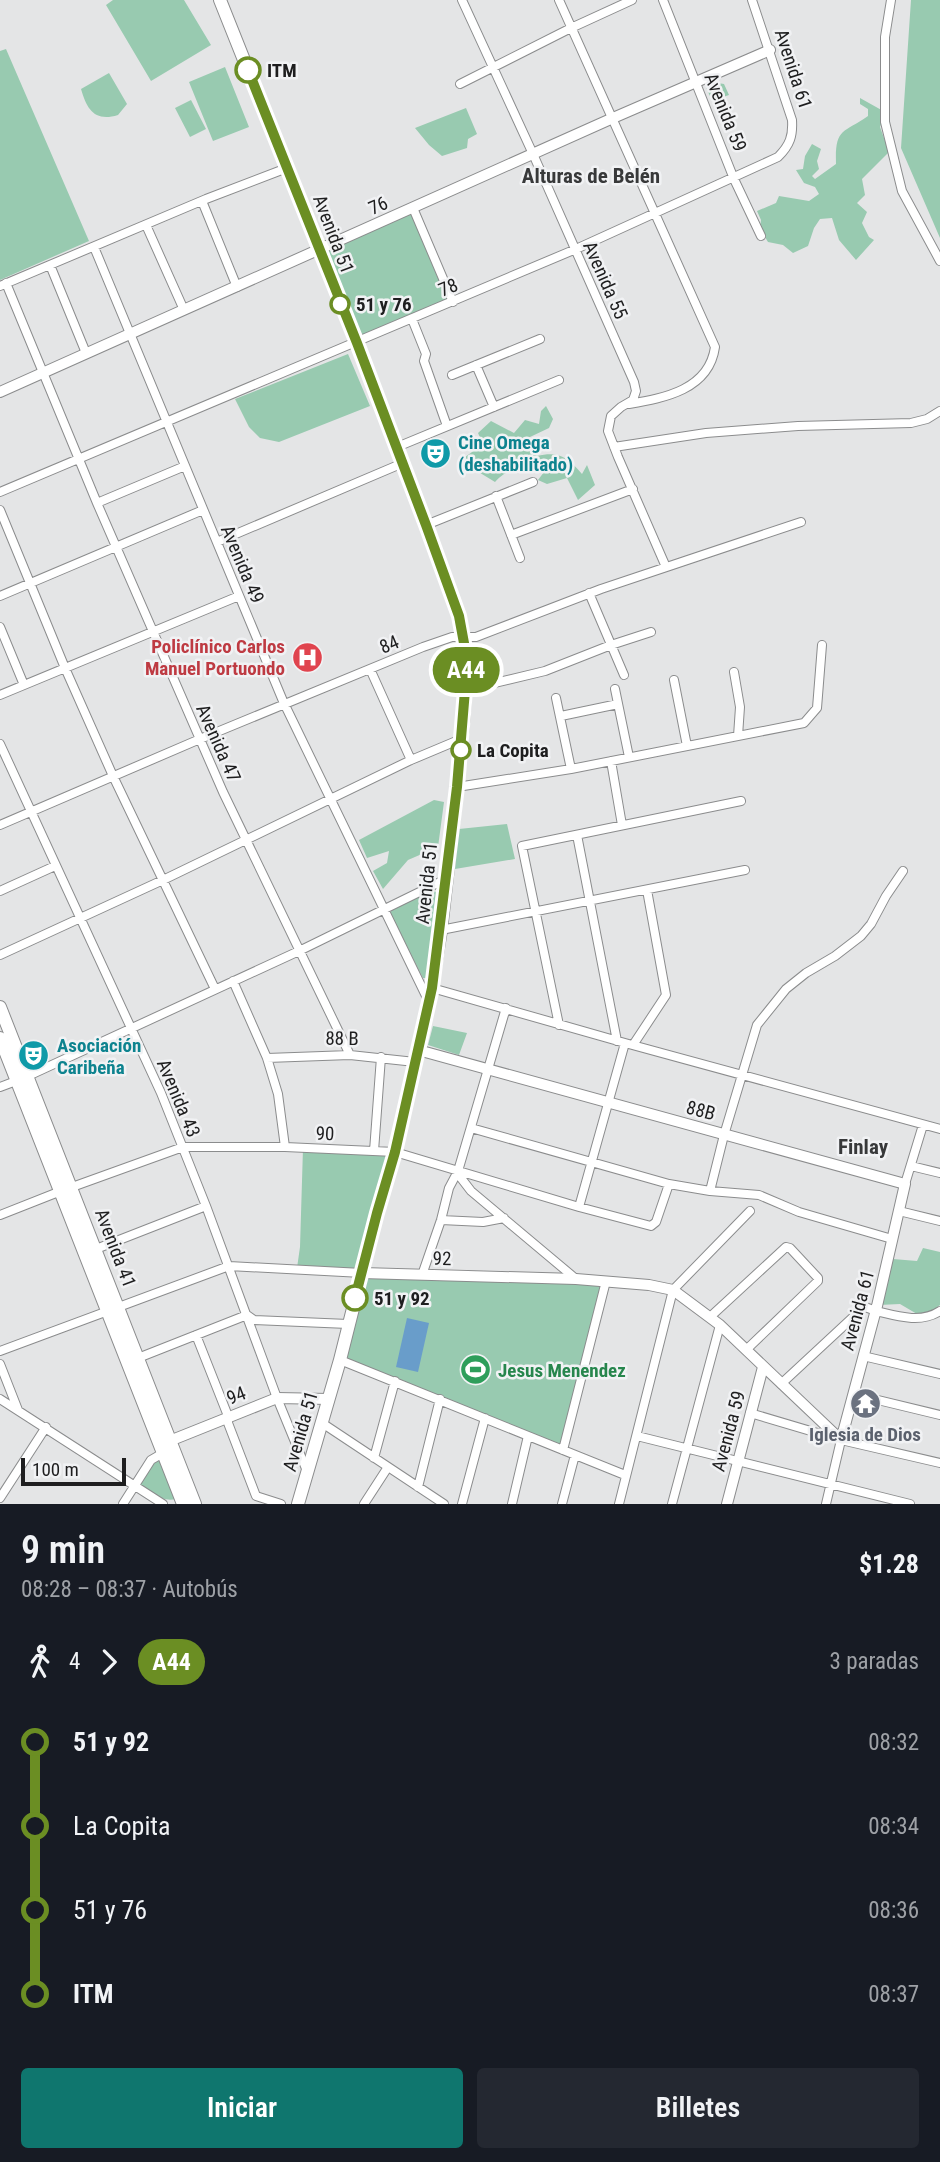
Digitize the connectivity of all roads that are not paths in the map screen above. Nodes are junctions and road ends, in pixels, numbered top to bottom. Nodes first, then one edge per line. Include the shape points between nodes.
1 (220, 0) edge
2 (462, 0) edge
3 (559, 0) edge
4 (632, 0) edge
5 (663, 0) edge
6 (752, 0) edge
7 (891, 0) edge
8 (571, 28) junction
9 (770, 50) junction
10 (493, 68) junction
11 (460, 83) dead end
12 (695, 83) junction
13 (613, 118) junction
14 (787, 148) joint
15 (533, 154) junction
16 (287, 168) junction
17 (734, 179) junction
18 (202, 201) junction
19 (413, 208) junction
20 (654, 213) junction
21 (146, 225) junction
22 (761, 236) dead end
23 (94, 247) junction
24 (318, 250) junction
25 (576, 250) junction
26 (940, 261) edge
27 (50, 265) junction
28 (3, 285) edge
29 (237, 287) junction
30 (453, 302) junction
31 (184, 310) junction
32 (412, 319) junction
33 (130, 333) junction
34 (540, 339) dead end
35 (357, 343) junction
36 (86, 353) junction
37 (476, 365) junction
38 (44, 372) junction
39 (452, 375) dead end
40 (559, 380) dead end
41 (0, 392) edge
42 (628, 405) junction
43 (494, 407) junction
44 (940, 411) edge
45 (166, 422) junction
46 (447, 426) junction
47 (397, 447) junction
48 (614, 447) junction
49 (79, 458) junction
50 (403, 463) junction
51 (185, 466) junction
52 (533, 482) dead end
53 (633, 489) junction
54 (0, 492) edge
55 (496, 496) junction
56 (97, 503) junction
57 (0, 510) edge
58 (203, 510) junction
59 (801, 522) dead end
60 (426, 525) junction
61 (511, 535) junction
62 (217, 542) junction
63 (117, 547) junction
64 (520, 558) dead end
65 (666, 567) junction
66 (30, 583) junction
67 (589, 593) junction
68 (0, 596) edge
69 (239, 596) junction
70 (0, 627) edge
71 (651, 632) dead end
72 (154, 633) junction
73 (464, 638) junction
74 (611, 645) junction
75 (822, 645) dead end
76 (65, 668) junction
77 (370, 669) junction
78 (734, 672) dead end
79 (624, 675) dead end
80 (674, 680) dead end
81 (24, 685) junction
82 (615, 689) dead end
83 (465, 690) junction
84 (0, 695) edge
85 (556, 698) dead end
86 (285, 704) junction
87 (618, 704) junction
88 (561, 716) junction
89 (738, 736) junction
90 (200, 739) junction
91 (461, 739) junction
92 (0, 744) edge
93 (687, 746) junction
94 (629, 757) junction
95 (411, 760) junction
96 (611, 761) junction
97 (571, 769) junction
98 (113, 776) junction
99 (457, 787) junction
100 (329, 799) junction
101 (741, 802) dead end
102 (31, 812) junction
103 (0, 825) edge
104 (622, 825) junction
105 (578, 835) junction
106 (245, 840) junction
107 (55, 866) junction
108 (745, 870) dead end
109 (903, 871) dead end
110 (446, 879) junction
111 (163, 880) junction
112 (647, 890) junction
113 (0, 891) edge
114 (591, 901) junction
115 (384, 909) junction
116 (536, 911) junction
117 (80, 918) junction
118 (441, 930) junction
119 (299, 951) junction
120 (0, 955) edge
121 (233, 981) junction
122 (432, 988) junction
123 (215, 989) junction
124 (429, 1002) junction
125 (0, 1007) edge
126 (506, 1008) junction
127 (559, 1025) junction
128 (132, 1028) junction
129 (0, 1038) edge
130 (625, 1043) junction
131 (350, 1055) junction
132 (417, 1056) junction
133 (267, 1058) junction
134 (382, 1058) junction
135 (488, 1070) junction
136 (741, 1075) junction
137 (22, 1079) junction
138 (0, 1087) edge
139 (608, 1103) junction
140 (923, 1125) junction
141 (471, 1128) junction
142 (940, 1129) edge
143 (724, 1135) junction
144 (183, 1147) junction
145 (285, 1147) junction
146 (374, 1151) junction
147 (395, 1152) junction
148 (592, 1162) junction
149 (911, 1166) junction
150 (458, 1171) junction
151 (940, 1173) edge
152 (669, 1184) junction
153 (905, 1184) junction
154 (66, 1189) junction
155 (710, 1191) junction
156 (206, 1206) junction
157 (579, 1207) junction
158 (899, 1210) junction
159 (750, 1211) dead end
160 (0, 1215) edge
161 (504, 1219) junction
162 (441, 1220) junction
163 (940, 1221) edge
164 (892, 1239) junction
165 (96, 1249) junction
166 (229, 1266) junction
167 (362, 1273) junction
168 (422, 1275) junction
169 (576, 1279) junction
170 (606, 1281) junction
171 (673, 1290) junction
172 (113, 1309) junction
173 (875, 1311) junction
174 (940, 1311) edge
175 (247, 1315) junction
176 (710, 1317) junction
177 (348, 1324) junction
178 (720, 1325) junction
179 (196, 1335) junction
180 (746, 1350) junction
181 (0, 1351) edge
182 (863, 1356) junction
183 (138, 1358) junction
184 (340, 1360) junction
185 (0, 1364) edge
186 (763, 1367) junction
187 (940, 1374) edge
188 (395, 1381) junction
189 (781, 1384) junction
190 (853, 1394) junction
191 (277, 1398) junction
192 (0, 1399) edge
193 (329, 1399) junction
194 (440, 1399) junction
195 (18, 1410) junction
196 (750, 1413) junction
197 (940, 1415) edge
198 (228, 1416) junction
199 (485, 1418) junction
200 (322, 1423) junction
201 (46, 1427) junction
202 (528, 1436) junction
203 (637, 1436) junction
204 (841, 1440) junction
205 (165, 1446) junction
206 (687, 1448) junction
207 (563, 1450) junction
208 (314, 1452) junction
209 (301, 1455) junction
210 (575, 1455) junction
211 (374, 1458) junction
212 (738, 1461) junction
213 (940, 1463) edge
214 (388, 1467) junction
215 (308, 1473) junction
216 (625, 1475) junction
217 (831, 1484) junction
218 (135, 1486) junction
219 (418, 1487) junction
220 (0, 1498) edge
221 (123, 1504) edge
222 (163, 1504) edge
223 (183, 1504) edge
224 (195, 1504) edge
225 (281, 1504) edge
226 (298, 1504) edge
227 (364, 1504) edge
228 (444, 1504) edge
229 (462, 1504) edge
230 (512, 1504) edge
231 (562, 1504) edge
232 (618, 1504) edge
233 (672, 1504) edge
234 (727, 1504) edge
235 (826, 1504) edge
236 (910, 1504) edge

1 - 16 main road, Avenida 51
2 - 10 street, Avenida 55
3 - 8 street
4 - 8 street
5 - 12 street, Avenida 59
6 - 9 street, Avenida 61
7 - 26 street via 885,37 886,122 902,191
8 - 10 street
8 - 13 street
9 - 12 street, 76
9 - 14 street, Avenida 61 via 792,120
10 - 11 street
10 - 15 street, Avenida 55
12 - 13 street, 76
12 - 17 street, Avenida 59
13 - 15 street, 76
13 - 20 street
14 - 17 street, 78 via 770,162
15 - 19 street, 76
15 - 25 street, Avenida 55
16 - 18 street
16 - 24 main road, Avenida 51
17 - 20 street, 78
17 - 22 street, Avenida 59
18 - 21 street
18 - 29 street
19 - 24 street, 76
19 - 30 street
20 - 25 street, 78
20 - 42 street via 715,347 714,356 693,385 664,398
21 - 23 street
21 - 31 street
23 - 27 street
23 - 33 street, Avenida 49
24 - 29 street, 76
24 - 35 main road, Avenida 51
25 - 30 street, 78
25 - 42 street, Avenida 55 via 634,382 635,396
27 - 28 street
27 - 36 street
28 - 38 street, Avenida 47
29 - 31 street, 76
30 - 32 street, 78
31 - 33 street, 76
32 - 35 street, 78
32 - 46 street
33 - 36 street, 76
33 - 45 street, Avenida 49
34 - 37 street
35 - 45 street, 78
35 - 47 main road, Avenida 51
36 - 38 street, 76
37 - 39 street
37 - 43 street
38 - 41 street, 76
38 - 49 street, Avenida 47
40 - 43 street
42 - 48 street via 611,416 608,431
43 - 46 street
44 - 48 street via 911,424 706,433
45 - 49 street, 78
45 - 51 street, Avenida 49
46 - 47 street
47 - 50 main road, Avenida 51
48 - 53 street
49 - 54 street, 78
49 - 56 street, Avenida 47
50 - 60 main road, Avenida 51
50 - 62 street
51 - 56 street
51 - 58 street, Avenida 49
52 - 55 street
53 - 61 street
53 - 65 street
55 - 60 street
55 - 61 street
56 - 63 street, Avenida 47
57 - 66 street
58 - 62 street, Avenida 49
58 - 63 street
59 - 65 street, 84
60 - 73 main road, Avenida 51
61 - 64 street
62 - 69 street, Avenida 49
63 - 66 street
63 - 72 street, Avenida 47
65 - 67 street, 84
66 - 68 street
66 - 76 street
67 - 73 street, 84
67 - 74 street
69 - 72 street
69 - 86 street, Avenida 49
70 - 81 street
71 - 74 street
72 - 76 street
72 - 90 street, Avenida 47
73 - 77 street, 84 via 452,637
73 - 83 main road, Avenida 51
74 - 79 street
74 - 83 street via 545,671
75 - 89 street via 817,708 804,723
76 - 81 street
76 - 98 street
77 - 86 street, 84
77 - 95 street
78 - 89 street via 740,707
80 - 93 street
81 - 84 street
82 - 87 street
83 - 91 main road, Avenida 51
85 - 88 street
86 - 90 street, 84
86 - 100 street, Avenida 49
87 - 88 street
87 - 94 street
88 - 97 street
89 - 93 street
90 - 98 street, 84
90 - 106 street, Avenida 47
91 - 95 street
91 - 99 main road, Avenida 51
92 - 102 street, Avenida 43
93 - 94 street
94 - 96 street
95 - 100 street
96 - 97 street
96 - 104 street
97 - 99 street
98 - 102 street, 84
98 - 111 street
99 - 110 main road, Avenida 51
100 - 106 street
100 - 115 street, Avenida 49
101 - 104 street
102 - 103 street, 84
102 - 107 street, Avenida 43
104 - 105 street
105 - 114 street
105 - 116 street via 522,846
106 - 111 street
106 - 119 street, Avenida 47
107 - 113 street
107 - 117 street, Avenida 43
108 - 112 street
109 - 136 street via 861,936 806,973 767,1011 757,1026
110 - 115 street
110 - 118 main road, Avenida 51
111 - 117 street
111 - 123 street
112 - 114 street
112 - 130 street via 666,995
114 - 116 street
114 - 130 street
115 - 119 street
115 - 124 street, Avenida 49
116 - 118 street
116 - 127 street
117 - 120 street
117 - 128 street, Avenida 43
118 - 122 main road, Avenida 51
119 - 121 street
119 - 131 street, Avenida 47
121 - 123 street
121 - 133 street
122 - 124 main road, Avenida 51
122 - 126 street
123 - 128 street
124 - 132 main road, Avenida 51
125 - 137 main road, Avenida 41
126 - 127 street
126 - 135 street
127 - 130 street
128 - 137 street
128 - 144 street, Avenida 43
129 - 137 main road, Avenida 41
130 - 136 street
130 - 139 street
131 - 133 street, 88 B
131 - 134 street, 88 B
132 - 134 street, 88 B
132 - 135 street, 88 B
132 - 147 main road, Avenida 51
133 - 145 street via 278,1094
134 - 146 street
135 - 139 street, 88B
135 - 141 street
136 - 140 street
136 - 143 street
137 - 138 street
137 - 154 main road, Avenida 41
139 - 143 street, 88B
139 - 148 street
140 - 142 street
140 - 149 street, Avenida 61
141 - 148 street
141 - 150 street
143 - 153 street, 88B
143 - 155 street
144 - 145 street, 90
144 - 154 street, 90
144 - 156 street, Avenida 43
145 - 146 street, 90
146 - 147 street, 90
147 - 150 street, 90
147 - 167 main road, Avenida 51
148 - 152 street
148 - 157 street
149 - 151 street
149 - 153 street, Avenida 61
150 - 157 street, 90
150 - 161 street via 471,1191
150 - 162 street
152 - 155 street
152 - 157 street, 90 via 651,1226
153 - 158 street, Avenida 61
154 - 160 street, 90
154 - 165 main road, Avenida 41
154 - 172 main road, Avenida 41
155 - 164 street via 759,1195 799,1212
156 - 165 street
156 - 166 street, Avenida 43
158 - 163 street
158 - 164 street, Avenida 61
159 - 171 street
161 - 162 street
161 - 169 street
162 - 168 street
164 - 173 street, Avenida 61
165 - 172 main road, Avenida 41
166 - 167 street, 92
166 - 172 street, 92
166 - 175 street, Avenida 43
167 - 168 street, 92
167 - 177 main road, Avenida 51
168 - 169 street, 92
169 - 170 street, 92
170 - 171 street, 92
170 - 207 street
171 - 176 street, 92
171 - 203 street
172 - 181 street, 92
172 - 183 main road, Avenida 41
172 - 205 main road, Avenida 41
173 - 174 street via 920,1318
173 - 182 street, Avenida 61
173 - 189 street via 864,1307
175 - 177 street via 254,1320
175 - 179 street
175 - 191 street, Avenida 43
176 - 178 street, 92
176 - 180 street via 790,1248 818,1281
177 - 184 main road, Avenida 51
178 - 180 street, 92
178 - 206 street
179 - 183 street
179 - 198 street
180 - 186 street, 92
182 - 187 street
182 - 190 street, Avenida 61
183 - 205 main road, Avenida 41
184 - 188 street
184 - 193 main road, Avenida 51
185 - 195 street
186 - 189 street, 92
186 - 196 street, Avenida 59
188 - 194 street
188 - 211 street
189 - 204 street, 92
190 - 197 street
190 - 204 street, Avenida 61
191 - 193 street, 94
191 - 198 street, 94
191 - 209 street, Avenida 43
192 - 195 street
193 - 200 main road, Avenida 51
194 - 199 street
194 - 219 street
195 - 201 street
196 - 204 street
196 - 212 street, Avenida 59
198 - 205 street, 94
198 - 225 street via 256,1496
199 - 202 street
199 - 229 street
200 - 208 main road, Avenida 51
200 - 211 street
201 - 218 street
201 - 220 street
202 - 207 street
202 - 230 street
203 - 206 street
203 - 216 street
204 - 213 street
204 - 217 street, Avenida 61
205 - 218 street
205 - 223 main road, Avenida 41
205 - 224 main road, Avenida 41
206 - 212 street
206 - 233 street
207 - 210 street
208 - 209 street
208 - 215 main road, Avenida 51
209 - 215 street, Avenida 43
210 - 216 street
210 - 231 street
211 - 214 street
212 - 217 street
212 - 234 street, Avenida 59
214 - 219 street
214 - 227 street
215 - 226 main road, Avenida 51
216 - 232 street
217 - 235 street, Avenida 61
217 - 236 street
218 - 221 street
218 - 222 street
219 - 228 street

